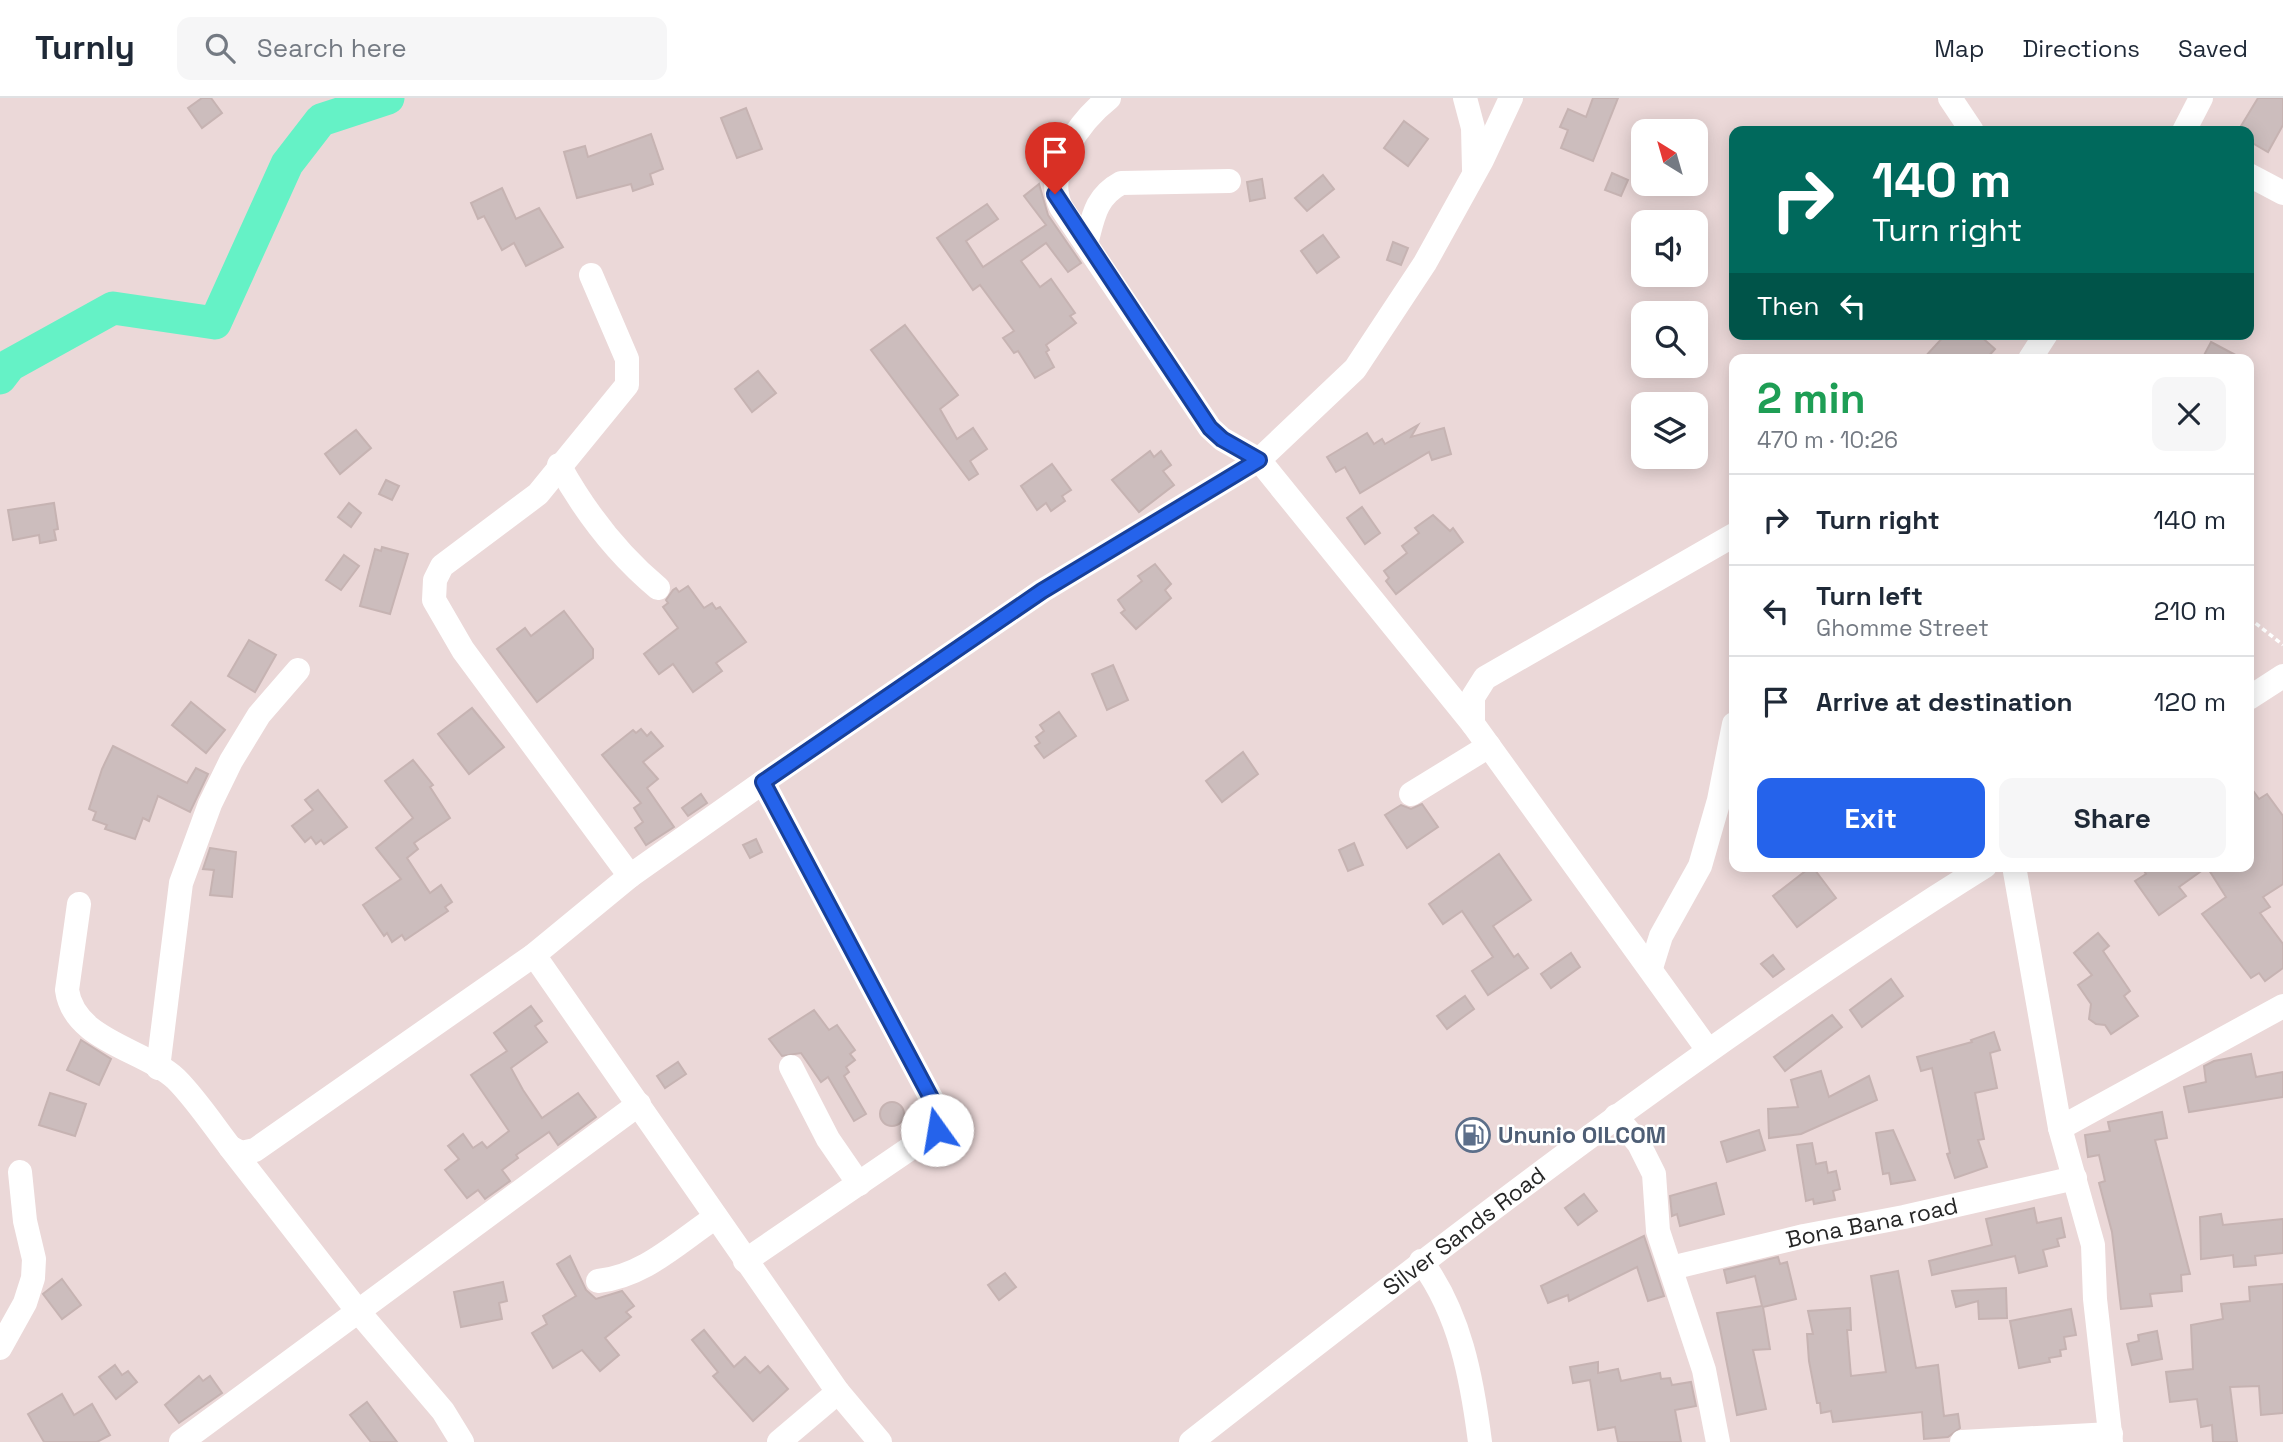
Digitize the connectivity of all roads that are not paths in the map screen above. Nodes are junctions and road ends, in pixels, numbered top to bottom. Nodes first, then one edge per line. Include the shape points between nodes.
1 (1109, 98) edge
2 (1465, 98) edge
3 (1511, 98) edge
4 (1950, 98) edge
5 (2201, 98) edge
6 (1969, 126) edge
7 (2187, 126) edge
8 (1474, 174) junction
9 (2254, 178) edge
10 (1230, 181) dead end
11 (2283, 192) edge
12 (1086, 244) junction
13 (592, 275) dead end
14 (1259, 460) junction
15 (559, 465) junction
16 (1729, 539) edge
17 (657, 588) dead end
18 (298, 670) dead end
19 (2283, 676) edge
20 (2254, 695) edge
21 (1473, 724) junction
22 (1489, 746) junction
23 (1729, 749) edge
24 (763, 782) junction
25 (1411, 794) dead end
26 (1975, 872) edge
27 (2015, 872) edge
28 (630, 876) junction
29 (79, 904) dead end
30 (534, 955) junction
31 (1651, 968) junction
32 (2283, 1008) edge
33 (1708, 1050) junction
34 (792, 1067) dead end
35 (158, 1068) junction
36 (639, 1104) junction
37 (1616, 1115) junction
38 (2060, 1128) junction
39 (230, 1147) junction
40 (20, 1172) dead end
41 (2076, 1178) junction
42 (859, 1184) junction
43 (716, 1217) junction
44 (745, 1261) junction
45 (1421, 1261) junction
46 (1671, 1268) junction
47 (598, 1281) dead end
48 (357, 1310) junction
49 (0, 1348) edge
50 (838, 1392) junction
51 (2111, 1438) edge
52 (181, 1442) edge
53 (461, 1442) edge
54 (779, 1442) edge
55 (880, 1442) edge
56 (1191, 1442) edge
57 (1480, 1442) edge
58 (1718, 1442) edge
59 (1962, 1442) edge

1 - 12 street via 1085,118 1055,184 1061,207
2 - 8 street via 1472,120
3 - 8 street
4 - 6 street
5 - 7 street
8 - 14 street via 1425,262 1355,369
9 - 11 street
10 - 12 street via 1121,183 1096,205
12 - 14 street via 1210,428
13 - 15 street via 627,359 627,385
14 - 21 street
14 - 24 street via 1042,591
15 - 17 street via 618,552
15 - 28 street via 538,494 442,566 435,580 435,600 463,650
16 - 21 street via 1485,678 1473,697
18 - 35 street via 260,715 231,761 181,883
19 - 20 street
21 - 22 street
22 - 25 street
22 - 31 street
23 - 31 street via 1700,866 1661,936
24 - 28 street
24 - 42 street via 939,1113 937,1130
26 - 33 street, Silver Sands Road
27 - 38 street
28 - 30 street
29 - 35 street via 69,1002 91,1028
30 - 36 street
30 - 39 street via 255,1150 241,1153
31 - 33 street
32 - 38 street
33 - 37 street, Silver Sands Road
34 - 42 street via 828,1139
35 - 39 street via 175,1078
36 - 43 street
36 - 48 street
37 - 45 street, Silver Sands Road
37 - 46 street via 1639,1144 1654,1174 1654,1214
38 - 41 street
39 - 48 street
40 - 49 street via 33,1278
41 - 46 street, Bona Bana road
41 - 51 street via 2093,1245
42 - 44 street
43 - 44 street
43 - 47 street via 645,1267
44 - 50 street
45 - 56 street, Silver Sands Road
45 - 57 street via 1440,1286 1460,1336
46 - 58 street via 1704,1370
48 - 52 street
48 - 53 street via 443,1411
50 - 54 street
50 - 55 street
51 - 59 street

